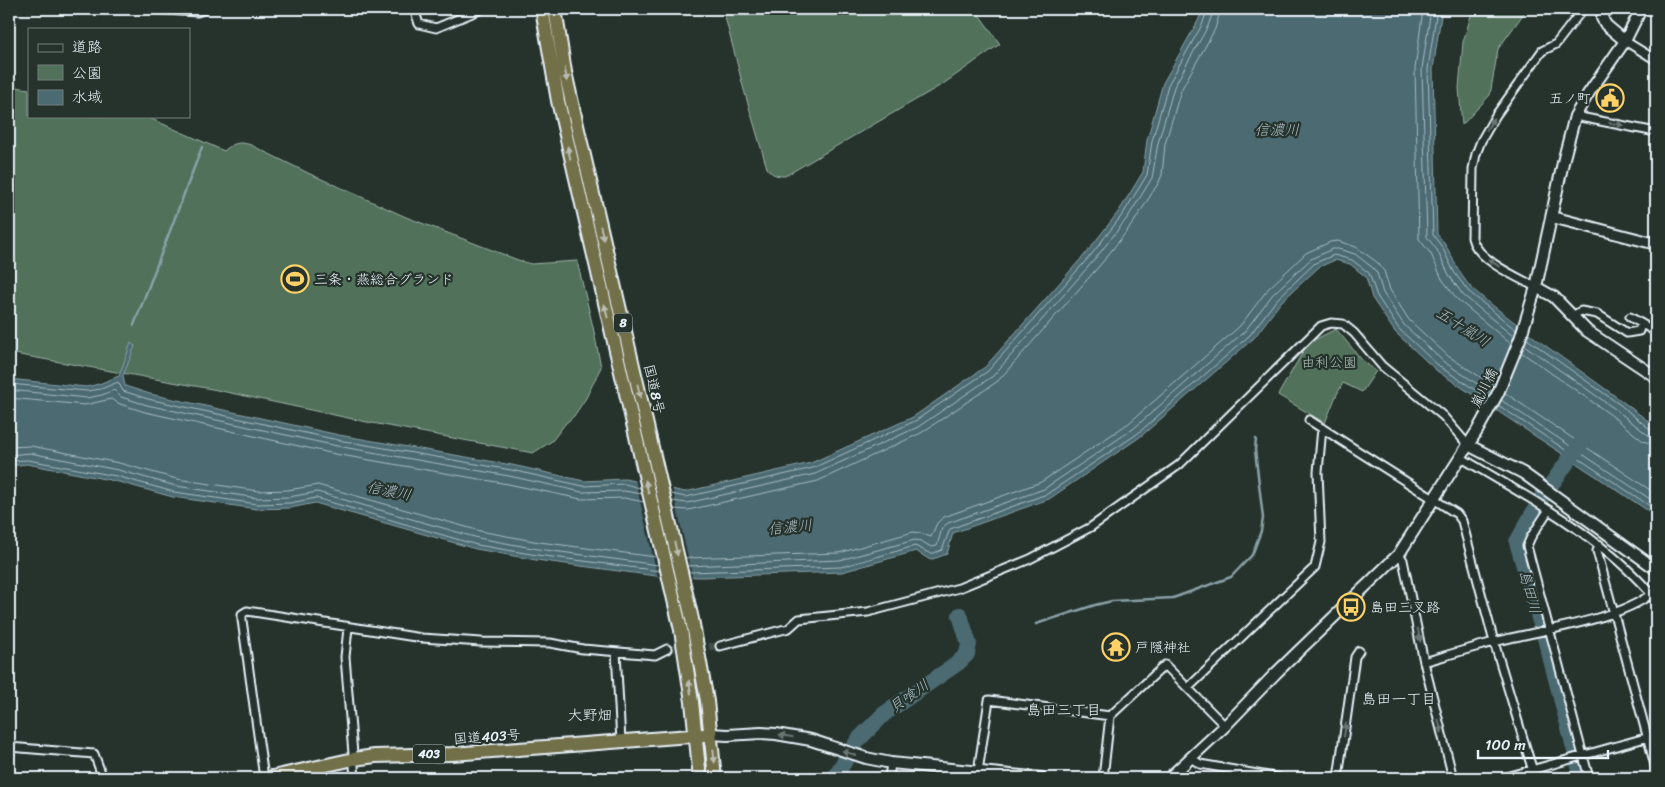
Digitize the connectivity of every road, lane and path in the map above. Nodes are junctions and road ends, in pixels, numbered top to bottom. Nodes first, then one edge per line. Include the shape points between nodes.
1 (151, 9) edge
2 (205, 9) edge
3 (414, 9) edge
4 (482, 9) edge
5 (542, 9) edge
6 (555, 9) edge
7 (1583, 9) edge
8 (1606, 9) edge
9 (1641, 9) edge
10 (1625, 41) junction
11 (1656, 60) edge
12 (1576, 116) junction
13 (1656, 132) edge
14 (1552, 217) junction
15 (1656, 244) edge
16 (1536, 287) junction
17 (1572, 316) junction
18 (1630, 317) dead end
19 (1641, 324) junction
20 (1656, 332) edge
21 (1656, 376) edge
22 (1309, 420) dead end
23 (1322, 428) junction
24 (1468, 445) junction
25 (1460, 457) junction
26 (1433, 500) junction
27 (1548, 511) junction
28 (1599, 544) junction
29 (1399, 554) junction
30 (1656, 569) edge
31 (1655, 594) edge
32 (1614, 613) junction
33 (348, 628) junction
34 (1549, 630) junction
35 (1494, 642) junction
36 (720, 646) tunnel mouth
37 (667, 649) tunnel mouth
38 (1359, 651) dead end
39 (616, 652) junction
40 (1424, 662) junction
41 (1188, 688) junction
42 (1110, 716) junction
43 (1225, 726) junction
44 (711, 734) junction
45 (696, 735) junction
46 (1656, 735) edge
47 (1648, 738) junction
48 (621, 741) junction
49 (9, 747) edge
50 (1582, 756) junction
51 (1191, 758) junction
52 (354, 759) junction
53 (891, 763) junction
54 (1656, 769) edge
55 (1533, 770) junction
56 (977, 775) edge
57 (103, 778) edge
58 (266, 778) edge
59 (355, 778) edge
60 (700, 778) edge
61 (715, 778) edge
62 (890, 778) edge
63 (1041, 778) edge
64 (1103, 778) edge
65 (1169, 778) edge
66 (1280, 778) edge
67 (1338, 778) edge
68 (1453, 778) edge
69 (1503, 778) edge
70 (1535, 778) edge
71 (1589, 778) edge

1 - 2 street via 197,12
3 - 4 street via 419,24 436,28
45 -> 5 highway, 国道8号 / 8 via 678,619 567,143
6 -> 44 highway, 国道8号 / 8 via 565,72 692,619
16 -> 7 street via 1495,264 1473,245 1473,170 1481,140 1496,114 1542,51 1556,44
8 - 10 street via 1602,18 1606,25
9 - 10 street, 嵐川橋
10 - 11 street
10 - 12 street, 嵐川橋
12 -> 13 street
12 - 14 street, 嵐川橋
14 - 15 street
14 - 16 street, 嵐川橋
16 - 17 street via 1554,297
16 - 24 street, 嵐川橋 via 1510,367
17 - 19 street via 1581,311 1597,314 1627,333 1639,331
17 - 21 street via 1587,331
18 - 19 street
19 - 20 street
22 - 23 street
23 - 26 street
23 - 41 street via 1318,472 1320,542 1314,568
24 - 25 street, 嵐川橋
24 - 30 street via 1523,473
24 - 36 street via 1443,416 1382,366 1354,333 1343,324 1331,323 1321,326 1178,465 1091,527 1030,559 958,588 868,612 799,619 789,628
25 - 26 street, 嵐川橋
25 - 27 street
26 - 29 street, 嵐川橋
26 - 35 street via 1457,514 1462,521
27 - 28 street
27 - 34 street via 1527,546
28 - 31 street
28 - 32 street via 1597,551
29 -> 40 street via 1403,560
29 - 43 street, 嵐川橋
31 - 32 street
32 - 34 street
32 - 47 street
33 - 39 street via 422,638 550,643
33 - 52 street via 345,657
33 - 58 street via 247,611 242,614
34 - 35 street
34 - 50 street
35 - 40 street
35 - 55 street
37 - 39 street via 655,655
67 -> 38 street via 1355,656
39 - 48 street
40 -> 68 street
41 - 42 street via 1165,665
41 - 43 street
42 - 56 street via 989,700
42 - 64 street
43 - 51 street, 嵐川橋
44 - 45 highway, 国道403号 / 403
53 -> 44 street via 811,740 776,734
44 -> 61 highway, 国道8号 / 8
45 - 48 highway, 国道403号 / 403
45 - 60 highway, 国道8号 / 8
46 - 47 street
47 - 50 street
47 - 54 street
48 - 52 highway, 国道403号 / 403
49 - 57 street via 94,754
50 - 55 street
50 - 71 street
51 - 65 street, 嵐川橋
51 - 66 street via 1200,764
52 - 58 highway, 国道403号 / 403
52 - 59 street
53 - 56 street
53 - 62 street
55 - 69 street
55 - 70 street
56 - 63 street

